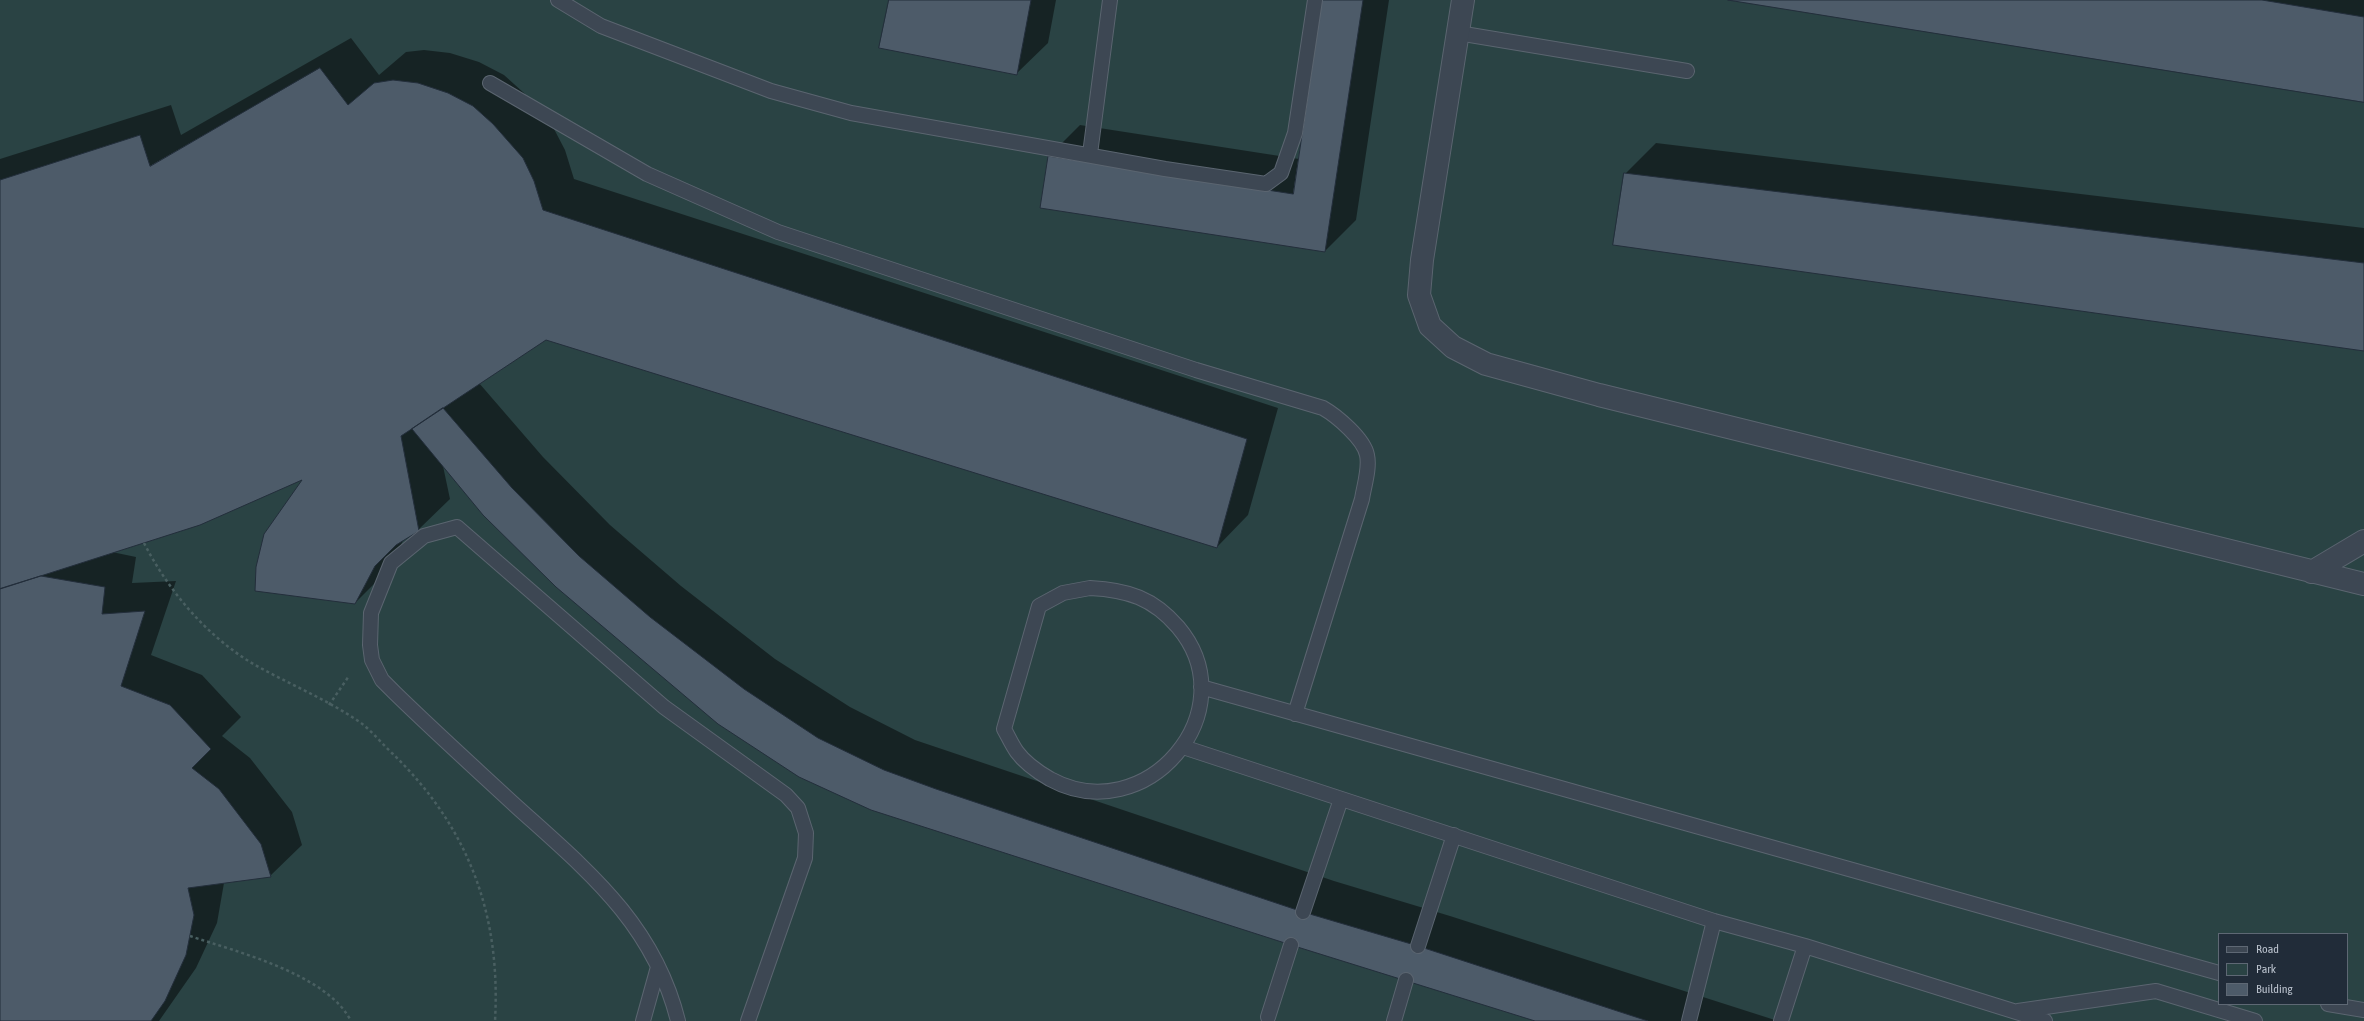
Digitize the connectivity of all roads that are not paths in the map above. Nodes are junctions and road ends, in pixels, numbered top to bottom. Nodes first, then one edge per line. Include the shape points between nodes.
1 (558, 0) edge
2 (1110, 0) edge
3 (1315, 0) edge
4 (1463, 0) edge
5 (1458, 33) junction
6 (1687, 71) dead end
7 (490, 83) dead end
8 (1090, 154) junction
9 (2364, 541) edge
10 (2312, 572) junction
11 (2364, 584) edge
12 (1201, 687) junction
13 (1295, 714) junction
14 (1183, 747) junction
15 (1341, 799) junction
16 (1454, 835) junction
17 (1303, 912) dead end
18 (1714, 921) junction
19 (1291, 945) dead end
20 (1418, 946) dead end
21 (1805, 946) junction
22 (658, 967) junction
23 (2218, 973) edge
24 (1406, 980) dead end
25 (2334, 1005) edge
26 (2364, 1010) edge
27 (2014, 1012) junction
28 (1268, 1017) dead end
29 (643, 1021) edge
30 (678, 1021) edge
31 (748, 1021) edge
32 (1394, 1021) edge
33 (1689, 1021) edge
34 (1781, 1021) edge
35 (2045, 1021) edge
36 (2255, 1021) edge

1 - 8 lane via 601,26 771,91 851,113
2 - 8 lane
3 - 8 lane via 1294,133 1281,173 1266,184 1165,169
4 - 5 street
5 - 6 lane
5 - 10 street via 1422,260 1419,295 1430,326 1453,347 1486,364 1599,395
7 - 13 lane via 647,174 778,232 1196,370 1323,408 1339,418 1356,436 1367,455 1366,473 1362,499
9 - 10 street
10 - 11 street
12 - 13 lane
12 - 14 lane via 1193,729
12 - 14 lane via 1196,660 1185,635 1167,614 1144,599 1118,589 1090,588 1063,593 1039,606 1004,728 1018,753 1038,772 1062,785 1088,792 1116,791 1142,783 1165,768
13 - 23 lane
14 - 15 lane
15 - 16 lane
15 - 17 lane
16 - 18 lane
16 - 20 lane
18 - 21 lane
18 - 33 lane
19 - 28 lane
21 - 27 lane
21 - 34 lane
22 - 29 lane
22 - 30 lane via 674,1003
22 - 31 lane via 634,923 601,883 382,680 372,660 371,613 391,563 424,536 457,527 664,707 786,794 798,808 806,833 805,858
24 - 32 lane
25 - 26 lane
27 - 35 lane
27 - 36 lane via 2156,990

